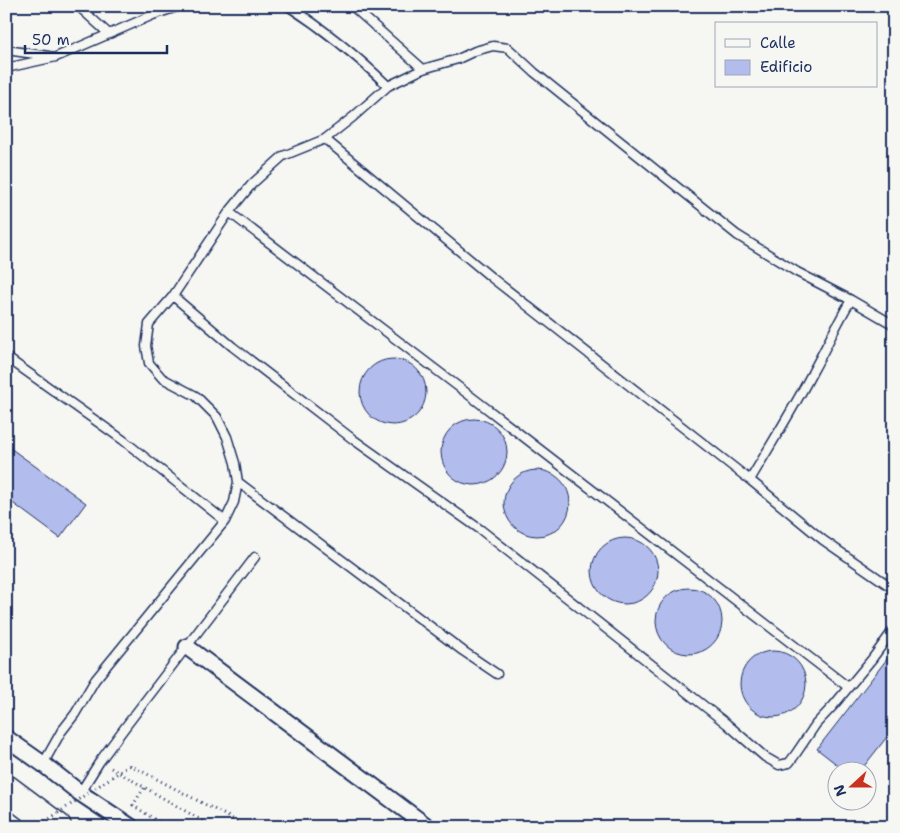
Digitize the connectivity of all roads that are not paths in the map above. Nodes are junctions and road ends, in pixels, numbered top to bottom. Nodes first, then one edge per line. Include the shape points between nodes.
1 (78, 6) edge
2 (180, 6) edge
3 (288, 6) edge
4 (352, 6) edge
5 (109, 34) junction
6 (6, 50) edge
7 (56, 56) junction
8 (6, 68) edge
9 (423, 69) junction
10 (388, 86) junction
11 (325, 139) junction
12 (229, 212) junction
13 (173, 296) junction
14 (851, 300) junction
15 (894, 325) edge
16 (6, 357) edge
17 (750, 480) junction
18 (238, 482) junction
19 (225, 521) junction
20 (255, 557) dead end
21 (894, 588) edge
22 (894, 629) edge
23 (188, 647) junction
24 (497, 674) dead end
25 (848, 687) junction
26 (6, 738) edge
27 (43, 764) junction
28 (6, 789) edge
29 (80, 793) junction
30 (57, 827) edge
31 (131, 827) edge
32 (428, 827) edge

1 - 5 lane
2 - 5 lane
3 - 10 lane via 365,64
4 - 9 lane
5 - 7 lane
6 - 7 lane
7 - 8 lane
9 - 10 lane
9 - 14 lane via 493,46 508,48 737,235
10 - 11 lane
11 - 12 lane via 283,156 252,184
11 - 17 lane via 492,278
12 - 13 lane
12 - 25 lane
13 - 18 lane via 149,324 146,346 150,363 162,378 196,396 217,417 227,437
13 - 25 lane via 233,347 347,434 481,530 765,757 779,765 788,763
14 - 15 lane
14 - 17 lane
16 - 19 lane via 122,440
17 - 21 lane via 823,540
18 - 19 lane via 234,502
18 - 24 lane via 462,652
19 - 27 lane via 95,680
20 - 23 lane
22 - 25 lane
23 - 29 lane via 100,761
23 - 32 street
26 - 27 street
27 - 29 street
28 - 30 highway
29 - 31 street

